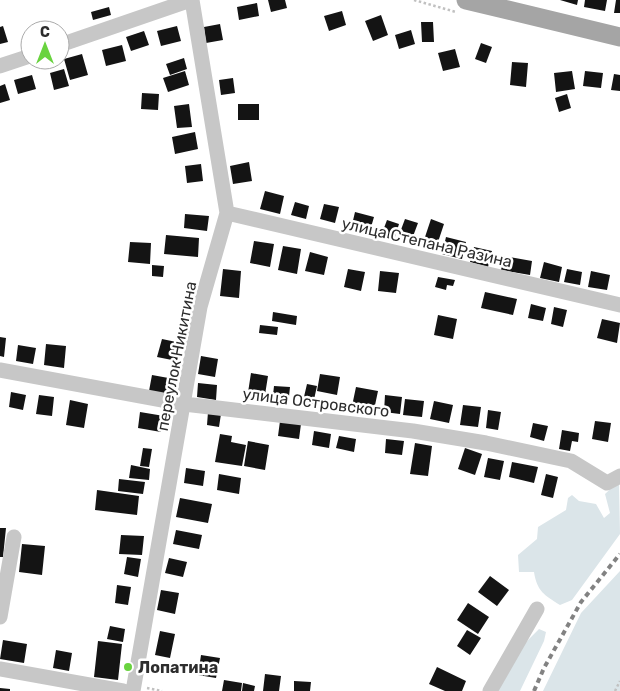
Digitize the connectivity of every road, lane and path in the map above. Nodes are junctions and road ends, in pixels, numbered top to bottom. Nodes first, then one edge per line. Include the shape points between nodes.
1 (192, 0) edge
2 (466, 0) edge
3 (620, 37) edge
4 (70, 43) edge
5 (20, 59) edge
6 (0, 66) edge
7 (227, 213) junction
8 (620, 306) edge
9 (0, 370) edge
10 (184, 404) junction
11 (620, 476) edge
12 (14, 537) dead end
13 (537, 609) dead end
14 (0, 617) edge
15 (0, 669) edge
16 (620, 681) edge
17 (124, 691) edge
18 (134, 691) edge
19 (490, 691) edge
20 (615, 691) edge

1 - 4 street
1 - 7 street, переулок Никитина
2 - 3 main road
5 - 6 street
7 - 8 street, улица Степана Разина
7 - 10 street, переулок Никитина via 200,307
9 - 10 street, улица Островского
10 - 11 street, улица Островского via 486,442 571,461 607,483
10 - 18 street, переулок Никитина
12 - 14 street
13 - 19 street
15 - 17 street
16 - 20 path

